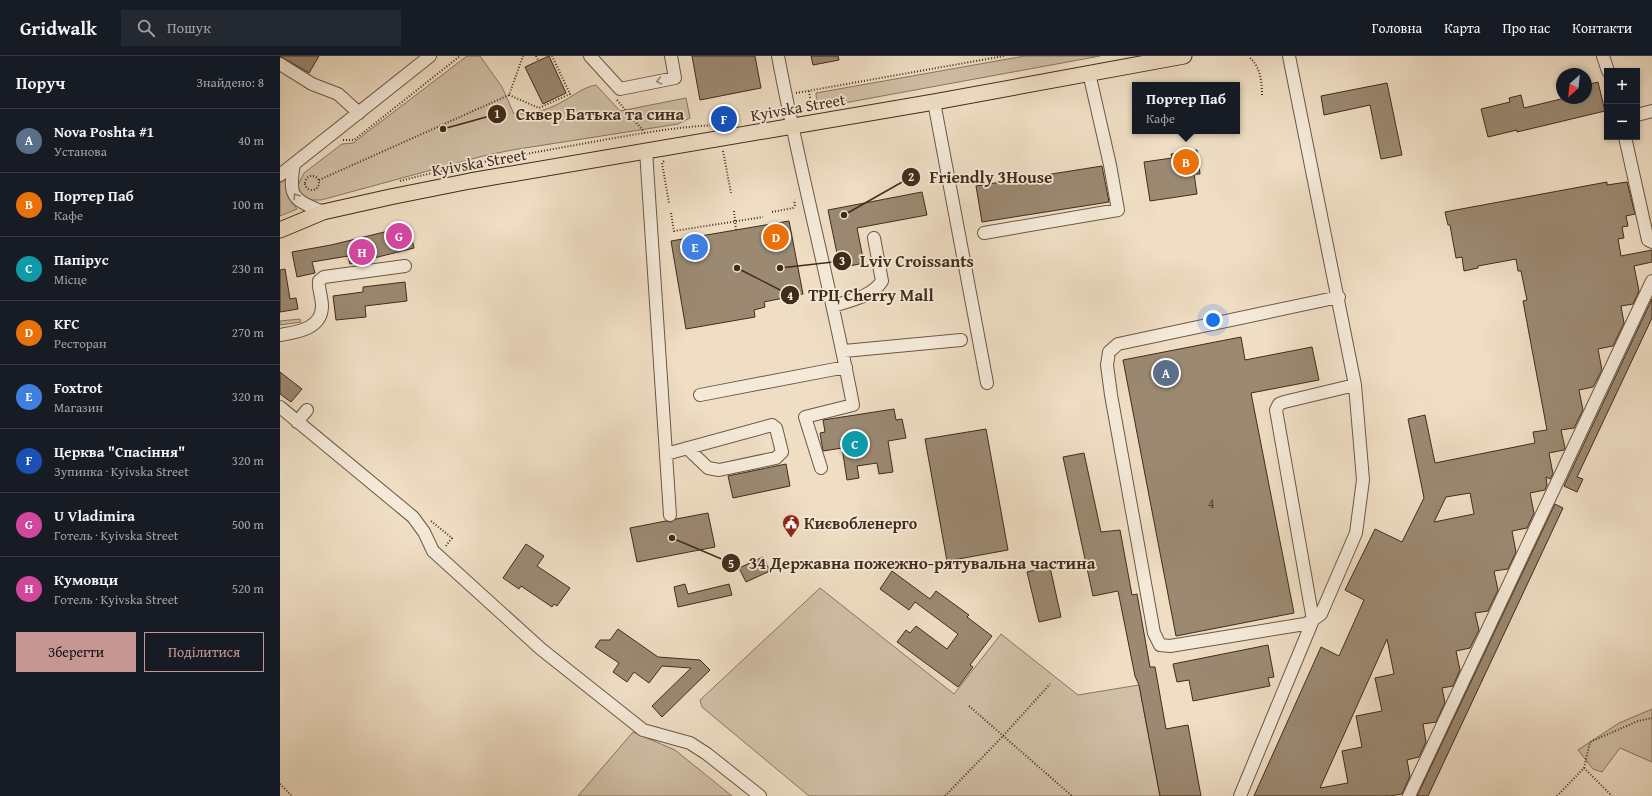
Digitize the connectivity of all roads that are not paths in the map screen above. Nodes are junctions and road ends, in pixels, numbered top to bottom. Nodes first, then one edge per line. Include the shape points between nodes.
1 (430, 56) edge
2 (590, 56) edge
3 (671, 56) edge
4 (778, 56) edge
5 (1184, 56) edge
6 (1289, 56) edge
7 (1603, 56) edge
8 (280, 64) edge
9 (1607, 68) edge
10 (1089, 73) junction
11 (934, 102) junction
12 (1652, 111) edge
13 (359, 113) junction
14 (1640, 114) edge
15 (792, 126) junction
16 (1626, 140) edge
17 (646, 151) junction
18 (294, 164) junction
19 (280, 175) edge
20 (323, 212) junction
21 (280, 230) edge
22 (984, 233) dead end
23 (874, 238) dead end
24 (1652, 242) edge
25 (405, 266) dead end
26 (1652, 281) edge
27 (1339, 297) junction
28 (834, 306) junction
29 (280, 335) edge
30 (961, 340) dead end
31 (844, 352) junction
32 (846, 367) junction
33 (987, 382) dead end
34 (1356, 385) junction
35 (700, 395) dead end
36 (280, 407) edge
37 (307, 410) dead end
38 (297, 422) junction
39 (686, 448) junction
40 (666, 454) junction
41 (821, 468) dead end
42 (670, 515) dead end
43 (1313, 620) junction
44 (760, 796) edge
45 (1240, 796) edge
46 (1409, 796) edge

1 - 13 street
3 -> 2 street via 675,78 620,89
4 - 15 street
5 - 10 main road, Kyivska Street
6 - 27 street
7 - 9 street
8 - 13 street via 312,84 338,94
10 - 11 main road, Kyivska Street
10 - 22 street via 1118,210
11 - 15 main road, Kyivska Street
11 - 33 street
12 - 14 street
13 - 18 street
15 - 17 main road, Kyivska Street
15 - 28 street
16 - 24 street via 1648,240
17 - 20 main road, Kyivska Street via 463,183
17 - 40 street
18 - 19 street
20 -> 18 street via 298,201 292,191 291,182
20 - 21 main road, Kyivska Street
23 - 28 street via 882,281 878,288
25 - 29 street via 324,277 318,285 322,306 315,324 305,330
26 - 46 street
27 - 34 street
27 - 43 street via 1118,344 1109,352 1107,365 1154,634 1160,645 1170,646 1305,624
28 - 31 street
30 - 31 street
31 - 32 street
32 - 35 street
32 - 41 street via 853,405 804,417
34 - 43 street via 1363,480 1356,533 1321,614
34 - 43 street via 1284,402 1279,404 1276,410
36 - 38 street
37 - 38 street
38 - 44 street via 413,517 433,551 541,649 643,730 690,743
39 - 39 street via 772,425 776,428 782,452 776,458 719,470 708,468
39 - 40 street
40 - 42 street
43 - 45 street

